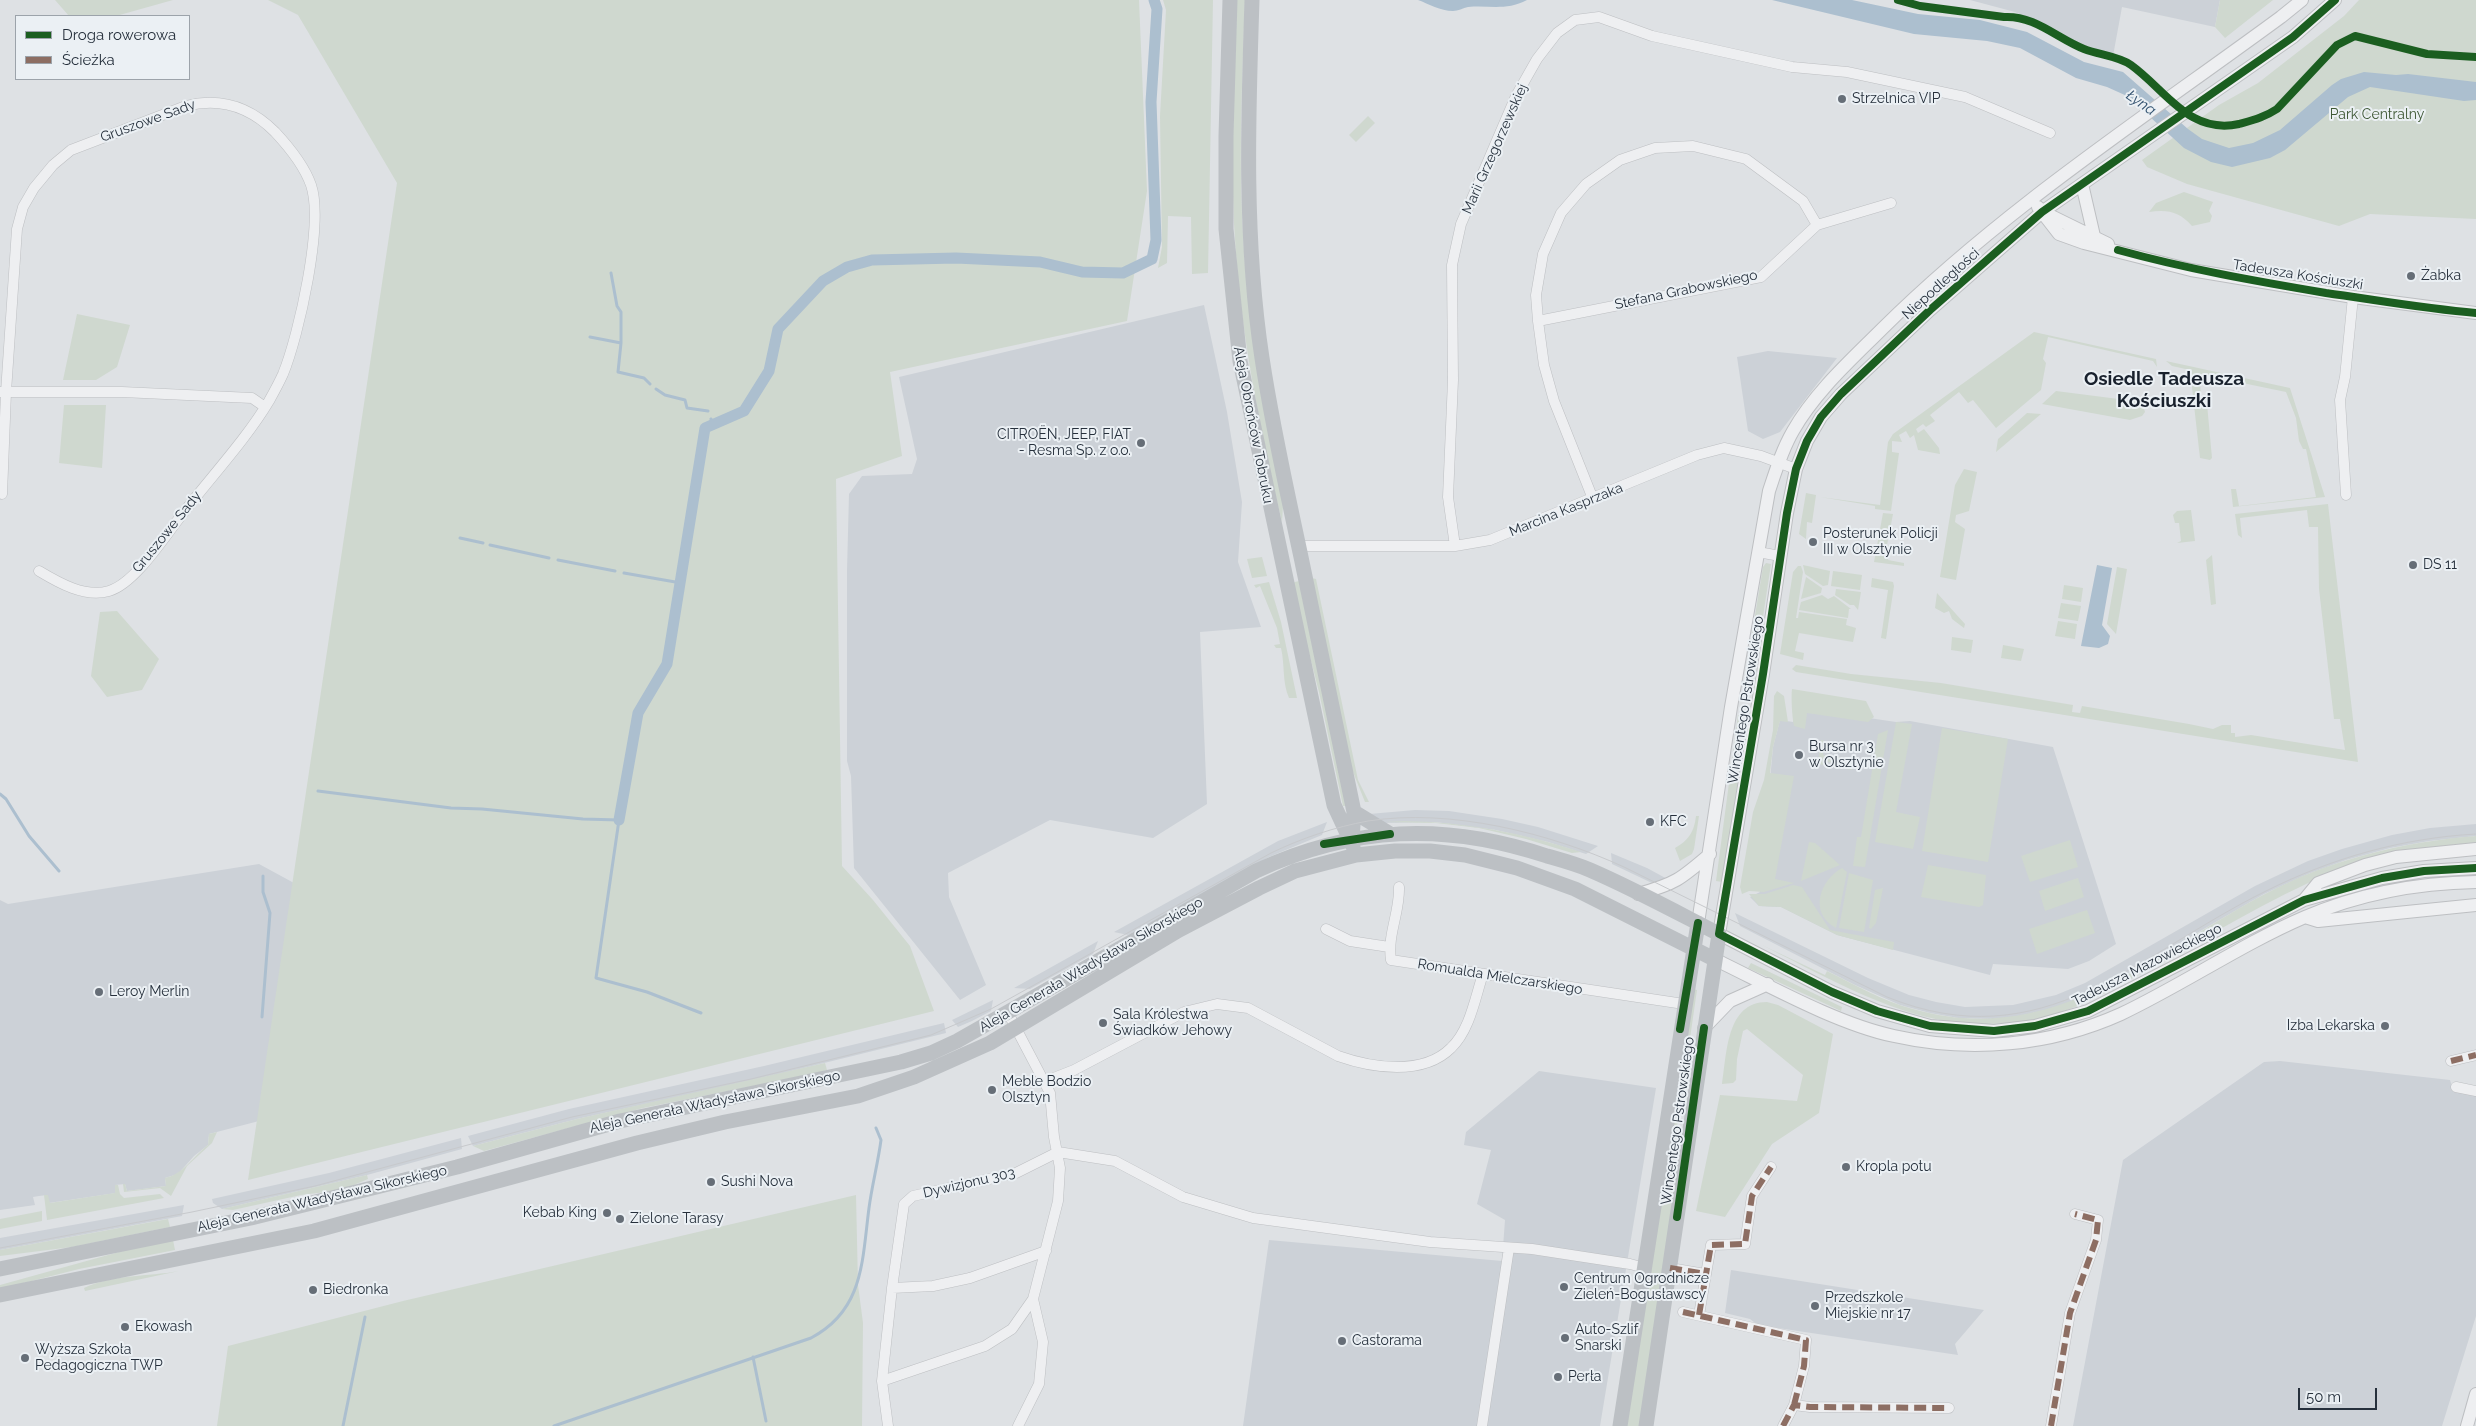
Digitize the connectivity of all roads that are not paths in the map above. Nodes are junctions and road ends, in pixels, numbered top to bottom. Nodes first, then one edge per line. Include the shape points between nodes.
1 (1230, 0) edge
2 (1252, 0) edge
3 (2302, 0) edge
4 (2335, 0) edge
5 (2050, 133) dead end
6 (2082, 184) junction
7 (2032, 200) junction
8 (1891, 203) dead end
9 (2042, 212) junction
10 (1817, 225) junction
11 (2094, 236) junction
12 (2118, 250) junction
13 (2353, 297) junction
14 (2476, 313) edge
15 (1538, 321) junction
16 (3, 392) edge
17 (265, 407) junction
18 (1778, 462) junction
19 (1796, 469) junction
20 (2, 494) dead end
21 (2346, 495) dead end
22 (1593, 500) junction
23 (1299, 546) junction
24 (1455, 546) junction
25 (1758, 552) junction
26 (1780, 556) junction
27 (39, 570) dead end
28 (1354, 812) junction
29 (1390, 834) junction
30 (1352, 839) junction
31 (2476, 848) edge
32 (1710, 854) junction
33 (1356, 855) junction
34 (2476, 868) edge
35 (2476, 882) edge
36 (1399, 887) dead end
37 (1638, 894) junction
38 (2304, 900) junction
39 (2476, 905) edge
40 (2305, 917) junction
41 (1698, 923) junction
42 (1326, 930) dead end
43 (1719, 934) junction
44 (1389, 947) junction
45 (1694, 948) junction
46 (1714, 959) junction
47 (1483, 974) junction
48 (1768, 984) junction
49 (1684, 1004) junction
50 (1008, 1013) junction
51 (1704, 1028) junction
52 (1016, 1029) junction
53 (2476, 1055) edge
54 (2451, 1061) dead end
55 (1046, 1082) junction
56 (2456, 1087) dead end
57 (2476, 1091) edge
58 (1058, 1152) junction
59 (1771, 1167) dead end
60 (2075, 1214) dead end
61 (1509, 1248) junction
62 (1046, 1251) junction
63 (1645, 1268) junction
64 (1670, 1268) junction
65 (0, 1269) edge
66 (1705, 1274) junction
67 (892, 1288) junction
68 (0, 1295) edge
69 (1034, 1299) junction
70 (1683, 1312) dead end
71 (1699, 1315) junction
72 (882, 1381) junction
73 (2476, 1394) edge
74 (1794, 1405) junction
75 (1949, 1408) dead end
76 (888, 1426) edge
77 (1018, 1426) edge
78 (1482, 1426) edge
79 (1620, 1426) edge
80 (1646, 1426) edge
81 (1783, 1426) edge
82 (2051, 1426) edge
83 (2466, 1426) edge

1 - 30 main road, Aleja Obrońców Tobruku via 1226,229 1240,361 1334,805
2 - 23 main road, Aleja Obrońców Tobruku via 1248,117 1250,242 1261,357
3 - 7 street, Niepodległości
4 - 6 street, Niepodległości via 2293,37
5 - 24 street, Marii Grzegorzewskiej via 1965,97 1847,72 1792,67 1652,36 1599,17 1575,20 1556,33 1516,96 1461,224 1452,265 1453,380 1448,497
6 - 9 street, Niepodległości
6 - 11 street
7 - 9 street, Tadeusza Kościuszki
7 - 18 street, Niepodległości via 2007,217 1917,296 1855,356 1809,407
8 - 10 street, Stefana Grabowskiego
9 - 11 street, Tadeusza Kościuszki
9 - 12 street, Tadeusza Kościuszki via 2059,234
9 - 19 street, Niepodległości via 1956,285 1841,394 1821,417
10 - 15 street, Stefana Grabowskiego via 1761,277
10 - 15 street via 1803,202 1746,159 1693,146 1655,148 1620,160 1586,184 1561,213 1543,254 1536,295
11 - 12 street, Tadeusza Kościuszki
12 - 13 street, Tadeusza Kościuszki via 2191,270
13 - 14 street, Tadeusza Kościuszki
13 - 21 street via 2340,400
15 - 22 street via 1544,365 1554,401
16 - 17 street via 122,392 252,398
16 - 17 street, Gruszowe Sady via 17,228 23,207 34,188 71,150 203,101 241,108 261,118 300,162 311,185 316,208 303,304 283,374
16 - 20 street, Gruszowe Sady
17 - 27 street, Gruszowe Sady via 123,585 92,593 58,582
18 - 19 street, Marcina Kasprzaka
18 - 22 street, Marcina Kasprzaka via 1724,448 1697,455
18 - 25 street, Wincentego Pstrowskiego
19 - 26 street, Wincentego Pstrowskiego
22 - 24 street, Marcina Kasprzaka via 1490,540
23 - 24 street, Marcina Kasprzaka
23 - 28 main road, Aleja Obrońców Tobruku
25 - 26 street
25 - 32 street, Wincentego Pstrowskiego
26 - 43 street, Wincentego Pstrowskiego
28 - 29 main road
28 - 30 main road, Aleja Obrońców Tobruku
29 - 30 main road, Aleja Generała Władysława Sikorskiego
29 - 37 main road, Aleja Generała Władysława Sikorskiego via 1450,834 1511,844 1589,870
30 - 33 main road, Aleja Obrońców Tobruku
30 - 50 main road, Aleja Generała Władysława Sikorskiego via 1313,848 1256,871
31 - 38 street via 2396,857 2365,865 2318,883
32 - 37 street via 1672,884
32 - 41 street, Wincentego Pstrowskiego
33 - 45 main road, Aleja Generała Władysława Sikorskiego via 1430,851 1492,861 1575,889
33 - 52 main road, Aleja Generała Władysława Sikorskiego via 1295,871 1259,888 1179,930
34 - 38 street, Tadeusza Mazowieckiego via 2424,871 2382,878
35 - 40 street, Tadeusza Mazowieckiego via 2430,884 2395,890 2344,902
36 - 44 street
37 - 41 main road, Aleja Generała Władysława Sikorskiego
38 - 43 street, Tadeusza Mazowieckiego via 2088,1011 2035,1026 1994,1031 1930,1026 1877,1012
39 - 40 street via 2318,921
40 - 48 street, Tadeusza Mazowieckiego via 2120,1014 2060,1035 2016,1043 1979,1046 1893,1036 1826,1012
41 - 43 main road, Aleja Generała Władysława Sikorskiego
41 - 45 main road, Wincentego Pstrowskiego
42 - 44 street via 1350,941
43 - 46 main road, Wincentego Pstrowskiego
44 - 47 street, Romualda Mielczarskiego via 1391,960
45 - 46 main road, Tadeusza Mazowieckiego
45 - 49 main road, Wincentego Pstrowskiego
46 - 48 street, Tadeusza Mazowieckiego
46 - 51 main road, Wincentego Pstrowskiego
47 - 49 street, Romualda Mielczarskiego
47 - 55 street via 1468,1022 1459,1037 1452,1047 1428,1061 1384,1067 1354,1062 1248,1008 1217,1004 1184,1012
48 - 51 street via 1730,1001
49 - 63 main road, Wincentego Pstrowskiego
50 - 52 street
50 - 65 main road, Aleja Generała Władysława Sikorskiego via 948,1045 901,1062 620,1121 457,1167 251,1218
51 - 64 main road, Wincentego Pstrowskiego
52 - 55 street, Aleja Generała Władysława Sikorskiego
52 - 68 main road, Aleja Generała Władysława Sikorskiego via 914,1076 858,1096 637,1143 314,1231
53 - 54 street
55 - 58 street
56 - 57 street
58 - 61 street via 1115,1161 1183,1196 1253,1218 1430,1242
58 - 62 street via 1058,1201
58 - 67 street, Dywizjonu 303 via 1016,1173 913,1196 904,1204
59 - 66 street via 1752,1196 1745,1244 1711,1245
60 - 82 street via 2098,1220 2096,1240 2070,1313
61 - 63 street
61 - 78 street
62 - 67 street via 970,1278 933,1286
62 - 69 street
63 - 79 main road, Wincentego Pstrowskiego
64 - 66 street
64 - 80 main road, Wincentego Pstrowskiego
66 - 71 street
67 - 72 street, Dywizjonu 303
69 - 72 street via 1012,1329 985,1346
69 - 77 street via 1043,1342 1040,1384
70 - 71 street
71 - 74 street via 1806,1340 1804,1366
72 - 76 street, Dywizjonu 303
73 - 83 street
74 - 75 street
74 - 81 street

